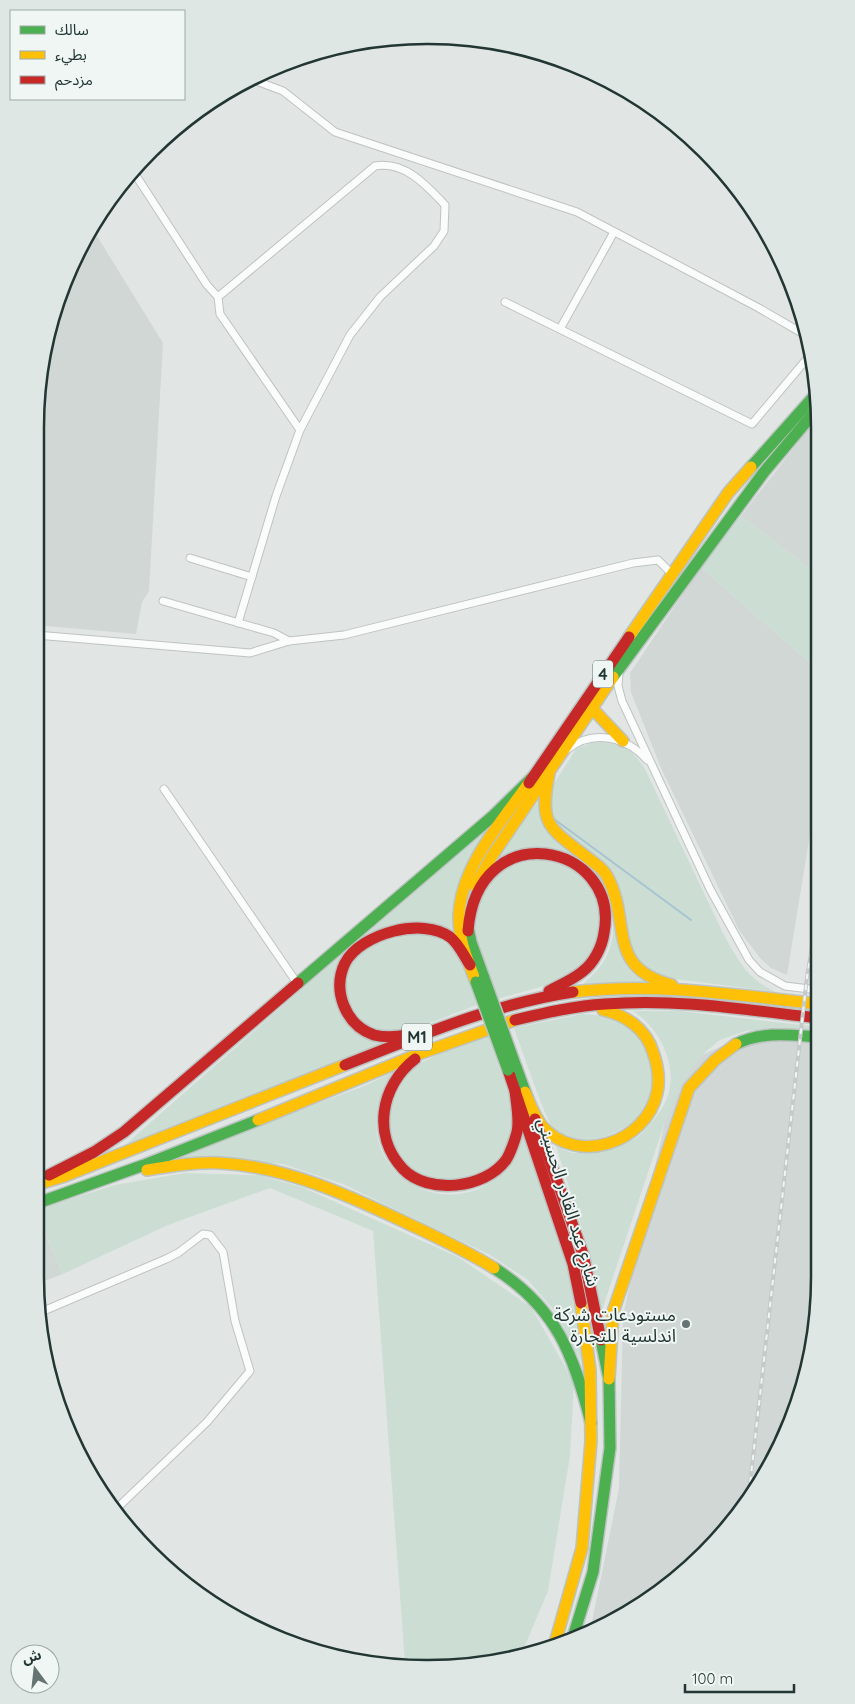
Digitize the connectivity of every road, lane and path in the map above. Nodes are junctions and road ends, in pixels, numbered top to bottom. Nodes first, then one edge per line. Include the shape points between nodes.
1 (260, 82) edge
2 (137, 177) edge
3 (614, 232) junction
4 (218, 297) junction
5 (505, 302) dead end
6 (560, 329) junction
7 (799, 331) edge
8 (805, 361) edge
9 (810, 401) edge
10 (811, 417) edge
11 (300, 430) junction
12 (190, 558) dead end
13 (673, 575) junction
14 (252, 577) junction
15 (163, 601) dead end
16 (238, 622) junction
17 (44, 636) edge
18 (289, 641) junction
19 (620, 667) junction
20 (584, 700) junction
21 (593, 709) junction
22 (623, 741) junction
23 (563, 753) junction
24 (654, 768) junction
25 (536, 774) junction
26 (549, 774) junction
27 (164, 789) dead end
28 (468, 931) junction
29 (470, 965) junction
30 (480, 980) junction
31 (297, 983) junction
32 (811, 989) edge
33 (696, 991) junction
34 (811, 1003) edge
35 (503, 1007) junction
36 (578, 1007) junction
37 (811, 1017) edge
38 (447, 1025) junction
39 (811, 1037) edge
40 (436, 1046) junction
41 (520, 1091) junction
42 (44, 1178) edge
43 (44, 1181) edge
44 (94, 1184) junction
45 (44, 1201) edge
46 (46, 1310) edge
47 (609, 1379) junction
48 (591, 1422) junction
49 (120, 1506) edge
50 (575, 1631) edge
51 (555, 1638) edge

1 - 3 street via 283,91 335,132 577,212
2 - 4 street
3 - 6 street
3 - 7 street
4 - 11 street via 220,314
4 - 11 street via 375,166 386,164 413,174 445,205 444,231 434,246 380,297 350,335
5 - 6 street
6 - 8 street via 752,424
9 - 13 main road, 4 via 728,493
10 - 19 main road, 4 via 764,472
11 - 14 street
12 - 14 street
13 - 18 street via 658,560 633,563 344,635
13 - 20 main road, 4
14 - 16 street
15 - 16 street
16 - 18 street
17 - 18 street via 250,653
19 - 21 main road, 4
19 - 24 street via 618,686 622,701
20 - 21 main road
20 - 25 main road, 4
21 - 22 main road
21 - 23 main road, 4
22 - 23 street via 599,737 574,745
22 - 24 street via 638,750
23 - 26 main road, 4
24 - 32 street via 710,889 749,960 760,972 786,986
25 - 29 main road, 4 via 482,851 464,886 458,921 462,946
25 - 31 main road via 493,816
26 - 28 main road, 4 via 477,879 467,908
26 - 33 main road via 544,795 546,820 554,832 606,874 615,891 625,951 634,966 649,978
27 - 31 street
28 - 30 main road, 4
28 - 35 main road via 473,898 484,879 500,864 520,855 541,852 572,861 589,874 601,891 607,912 607,933 594,963 569,983
29 - 30 main road, 4
29 - 38 main road via 450,938 429,928 413,927 366,942 348,958 342,972 340,996 345,1011 355,1024 369,1033 393,1038
30 - 41 main road, شارع عبد القادر الحسيني, bridge
31 - 42 main road via 124,1132
33 - 34 main road, M1
33 - 35 main road, M1 via 648,988 575,992
35 - 38 main road, M1
36 - 37 main road, M1 via 658,1003
36 - 40 main road, M1 via 510,1020
36 - 41 main road via 614,1011 647,1037 660,1076 656,1103 649,1114 632,1135 618,1141 573,1146 543,1128
38 - 43 main road, M1 via 65,1176
39 - 47 main road via 770,1034 744,1041 721,1052 689,1088 613,1312
40 - 41 main road via 404,1069 391,1087 384,1108 383,1128 390,1151 402,1167 419,1180 438,1186 458,1187 479,1181 498,1169 512,1151 519,1129
40 - 44 main road, M1
41 - 47 main road, شارع عبد القادر الحسيني via 583,1254
41 - 48 main road, شارع عبد القادر الحسيني via 573,1264 584,1315
44 - 45 main road, M1
44 - 48 main road via 150,1169 228,1164 297,1176 366,1203 469,1253 497,1269 532,1296 559,1331 570,1352
46 - 49 street via 178,1254 203,1234 210,1235 222,1252 235,1321 250,1371 207,1422
47 - 50 main road, شارع عبد القادر الحسيني via 610,1448 594,1572
48 - 51 main road, شارع عبد القادر الحسيني via 582,1548

